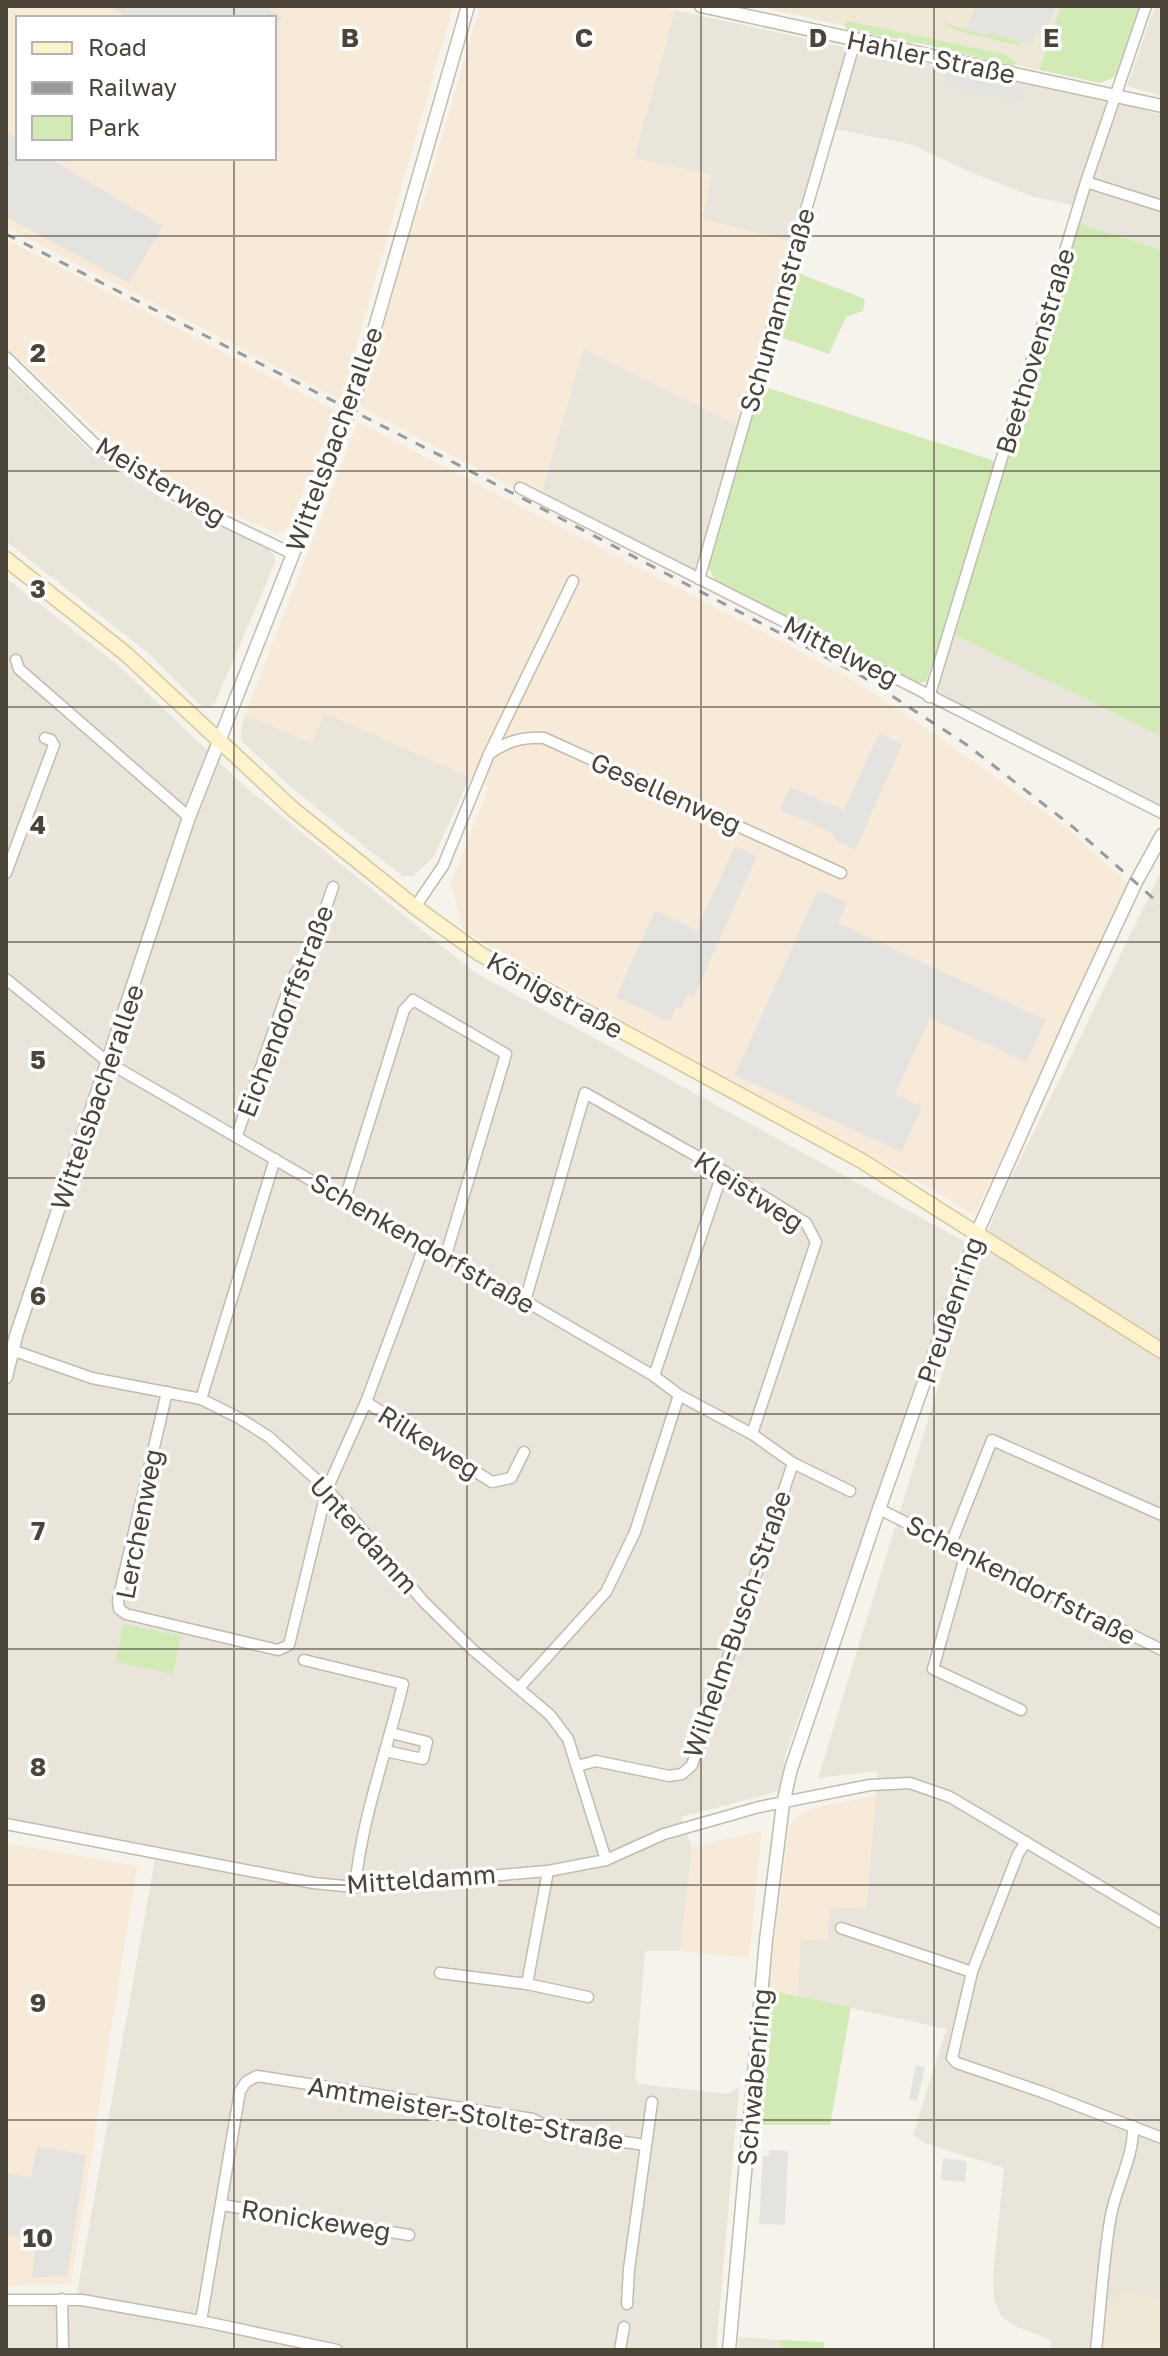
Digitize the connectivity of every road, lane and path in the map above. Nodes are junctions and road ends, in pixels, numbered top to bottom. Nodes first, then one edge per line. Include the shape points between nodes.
1 (468, 6) edge
2 (701, 6) edge
3 (1146, 6) edge
4 (855, 41) junction
5 (1115, 96) junction
6 (1162, 106) edge
7 (1086, 182) junction
8 (1162, 206) edge
9 (6, 357) edge
10 (520, 488) dead end
11 (293, 554) junction
12 (6, 559) edge
13 (699, 579) junction
14 (573, 581) dead end
15 (16, 660) dead end
16 (929, 697) junction
17 (45, 738) dead end
18 (219, 743) junction
19 (489, 754) junction
20 (1162, 813) edge
21 (189, 817) junction
22 (1162, 835) edge
23 (6, 873) edge
24 (841, 873) dead end
25 (333, 887) dead end
26 (415, 907) junction
27 (6, 979) edge
28 (109, 1063) junction
29 (237, 1135) junction
30 (275, 1159) junction
31 (723, 1171) junction
32 (345, 1199) junction
33 (977, 1233) junction
34 (424, 1246) junction
35 (446, 1255) junction
36 (525, 1301) junction
37 (9, 1349) edge
38 (1162, 1351) edge
39 (654, 1376) junction
40 (6, 1377) edge
41 (167, 1392) junction
42 (679, 1395) junction
43 (201, 1399) junction
44 (366, 1402) junction
45 (752, 1434) junction
46 (524, 1452) dead end
47 (793, 1463) junction
48 (327, 1489) junction
49 (850, 1491) dead end
50 (879, 1509) junction
51 (1162, 1515) edge
52 (950, 1546) junction
53 (966, 1553) junction
54 (1162, 1650) edge
55 (304, 1660) dead end
56 (519, 1688) junction
57 (1021, 1710) dead end
58 (391, 1733) junction
59 (385, 1751) junction
60 (577, 1766) junction
61 (783, 1804) junction
62 (6, 1824) edge
63 (1026, 1842) junction
64 (606, 1860) junction
65 (548, 1871) junction
66 (355, 1887) junction
67 (1162, 1923) edge
68 (841, 1928) dead end
69 (972, 1972) junction
70 (440, 1973) dead end
71 (527, 1984) junction
72 (588, 1997) dead end
73 (652, 2102) dead end
74 (1133, 2126) junction
75 (1162, 2138) edge
76 (645, 2145) junction
77 (222, 2205) junction
78 (409, 2235) dead end
79 (62, 2299) junction
80 (6, 2300) edge
81 (627, 2304) dead end
82 (201, 2321) junction
83 (624, 2327) dead end
84 (63, 2350) edge
85 (337, 2350) edge
86 (620, 2350) edge
87 (729, 2350) edge
88 (1096, 2350) edge

1 - 11 street, Wittelsbacherallee via 354,400
2 - 4 street, Hahler Straße
3 - 5 street, Beethovenstraße
4 - 5 street, Hahler Straße
4 - 13 street, Schumannstraße
5 - 6 street, Hahler Straße
5 - 7 street, Beethovenstraße
7 - 8 street
7 - 16 street, Beethovenstraße
9 - 11 street, Meisterweg via 99,448 193,506
10 - 13 street, Mittelweg
11 - 18 street, Wittelsbacherallee
12 - 18 main road, Königstraße via 126,654
13 - 16 street, Mittelweg
14 - 19 street
15 - 21 street via 19,669
16 - 20 street, Mittelweg
17 - 23 street via 54,745
18 - 21 street, Wittelsbacherallee
18 - 26 main road, Königstraße
19 - 24 street, Gesellenweg via 523,737 544,738
19 - 26 street via 443,866
21 - 28 street, Wittelsbacherallee
22 - 33 street, Preußenring via 1080,1001
25 - 29 street, Eichendorffstraße via 310,953 292,979
26 - 33 main road, Königstraße via 480,954 862,1161
27 - 28 street, Schenkendorfstraße
28 - 29 street, Schenkendorfstraße
28 - 37 street, Wittelsbacherallee
29 - 30 street, Schenkendorfstraße
30 - 32 street, Schenkendorfstraße
30 - 43 street
31 - 36 street, Kleistweg via 585,1093
31 - 39 street
31 - 45 street, Kleistweg via 809,1224 816,1242
32 - 34 street, Schenkendorfstraße
32 - 35 street via 404,1010 413,1000 506,1054
33 - 38 main road, Königstraße
33 - 50 street, Preußenring
34 - 35 street, Schenkendorfstraße
34 - 44 street, Rilkeweg
35 - 36 street, Schenkendorfstraße
36 - 39 street, Schenkendorfstraße
37 - 40 street, Wittelsbacherallee
37 - 41 street, Unterdamm via 92,1378
39 - 42 street, Schenkendorfstraße
41 - 43 street, Unterdamm
41 - 48 street, Lerchenweg via 118,1600 126,1614 284,1649
42 - 45 street, Schenkendorfstraße
42 - 56 street via 635,1532 606,1592
43 - 48 street, Unterdamm via 269,1437
44 - 46 street, Rilkeweg via 492,1482 511,1478
44 - 48 street, Rilkeweg
45 - 47 street, Schenkendorfstraße
47 - 49 street, Schenkendorfstraße
47 - 60 street, Wilhelm-Busch-Straße via 692,1765 669,1776 596,1761
48 - 56 street, Unterdamm via 424,1602
50 - 52 street, Schenkendorfstraße
50 - 61 street, Preußenring
51 - 52 street via 992,1440
52 - 53 street, Schenkendorfstraße
53 - 54 street, Schenkendorfstraße
53 - 57 street via 933,1669
55 - 58 street via 403,1684
56 - 60 street, Unterdamm via 568,1739
58 - 59 street
58 - 59 street via 427,1742 423,1759
59 - 66 street
60 - 64 street, Unterdamm
61 - 63 street, Mitteldamm via 870,1785 910,1783 950,1797
61 - 64 street, Mitteldamm via 664,1834
61 - 87 street, Schwabenring
62 - 66 street, Mitteldamm
63 - 67 street, Mitteldamm
63 - 69 street
64 - 65 street, Mitteldamm
65 - 66 street, Mitteldamm
65 - 71 street
68 - 69 street
69 - 74 street via 952,2050 957,2063
70 - 71 street
71 - 72 street
73 - 76 street, Amtmeister-Stolte-Straße
74 - 75 street
74 - 88 street via 1134,2142 1111,2215
76 - 77 street, Amtmeister-Stolte-Straße via 556,2132 533,2119 257,2076 240,2091
76 - 81 street, Amtmeister-Stolte-Straße
77 - 78 street, Ronickeweg
77 - 82 street, Amtmeister-Stolte-Straße
79 - 80 street
79 - 82 street
79 - 84 street
82 - 85 street
83 - 86 street

